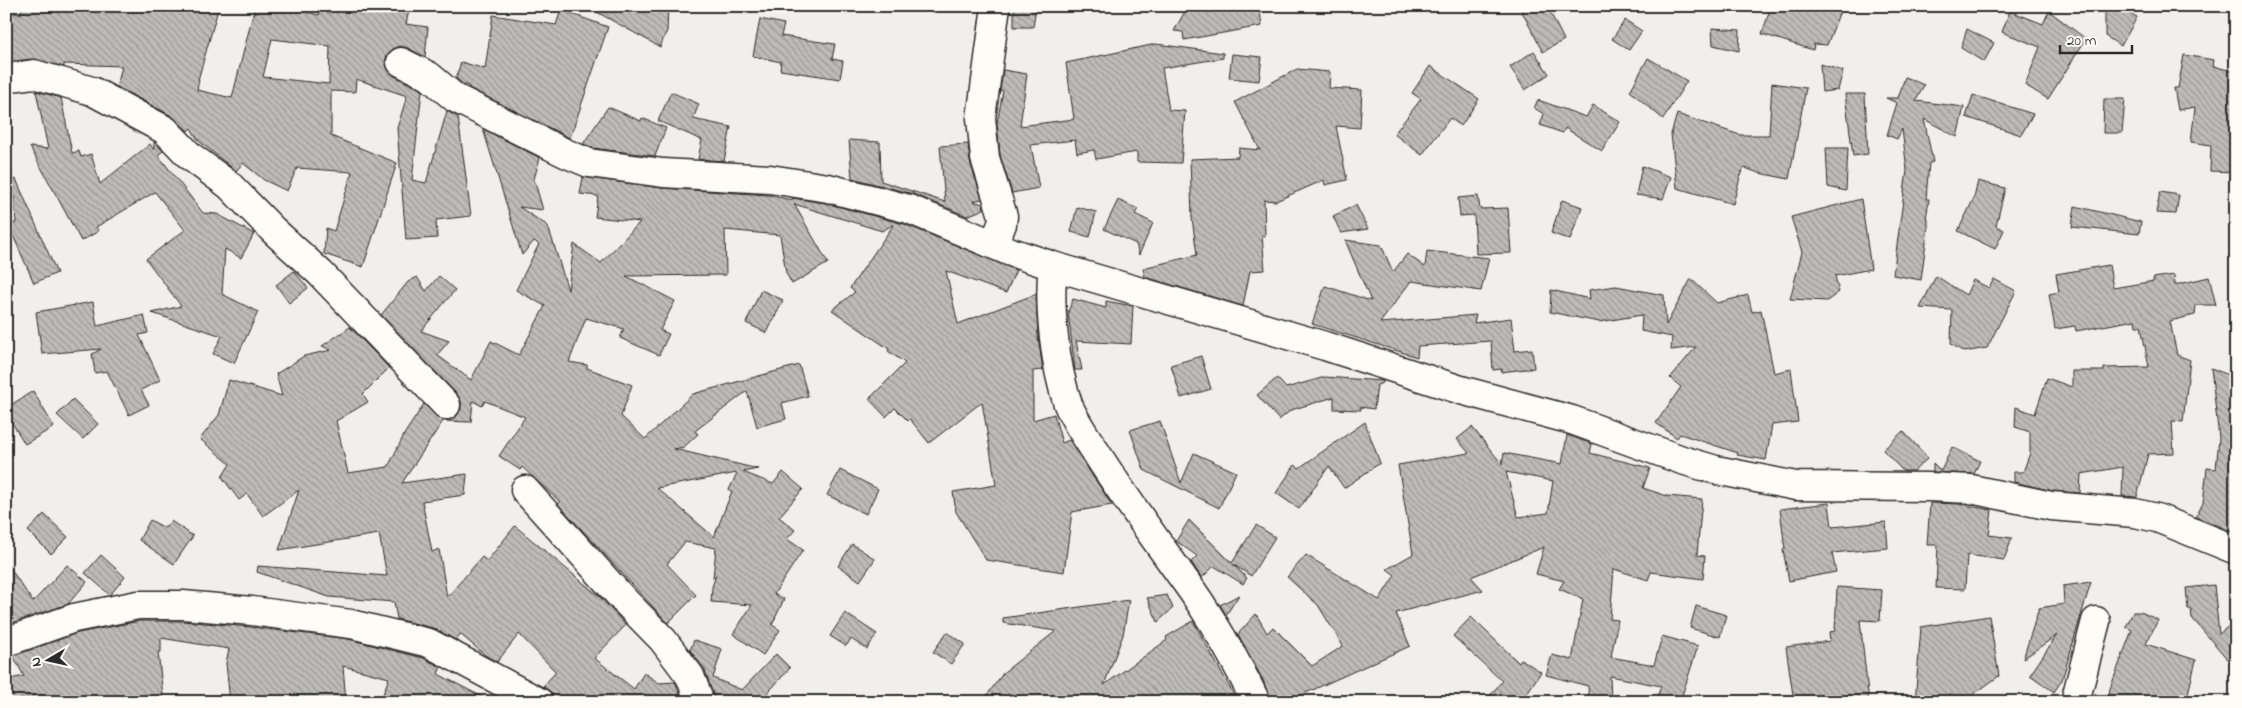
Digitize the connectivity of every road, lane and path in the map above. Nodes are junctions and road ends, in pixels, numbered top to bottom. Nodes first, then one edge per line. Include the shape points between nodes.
1 (996, 6) edge
2 (401, 62) dead end
3 (6, 78) edge
4 (994, 244) junction
5 (1053, 266) junction
6 (446, 405) dead end
7 (526, 490) dead end
8 (2236, 550) edge
9 (2096, 621) dead end
10 (6, 642) edge
11 (539, 702) edge
12 (700, 702) edge
13 (1256, 702) edge
14 (2075, 702) edge

1 - 4 street via 981,118 985,158 1003,216
2 - 4 street via 429,76 455,98 589,163 664,173 770,179 828,188 909,209
3 - 6 street via 34,74 92,92 165,130 190,156 229,185 320,273
4 - 5 street
5 - 8 street via 1324,346 1469,393 1572,420 1716,470 1796,486 1971,489 2051,506 2135,513 2157,518
5 - 13 street via 1054,328 1068,405 1118,487 1205,610
7 - 12 street via 663,640 690,676
9 - 14 street
10 - 11 street via 74,618 138,605 252,611 351,624 430,643

